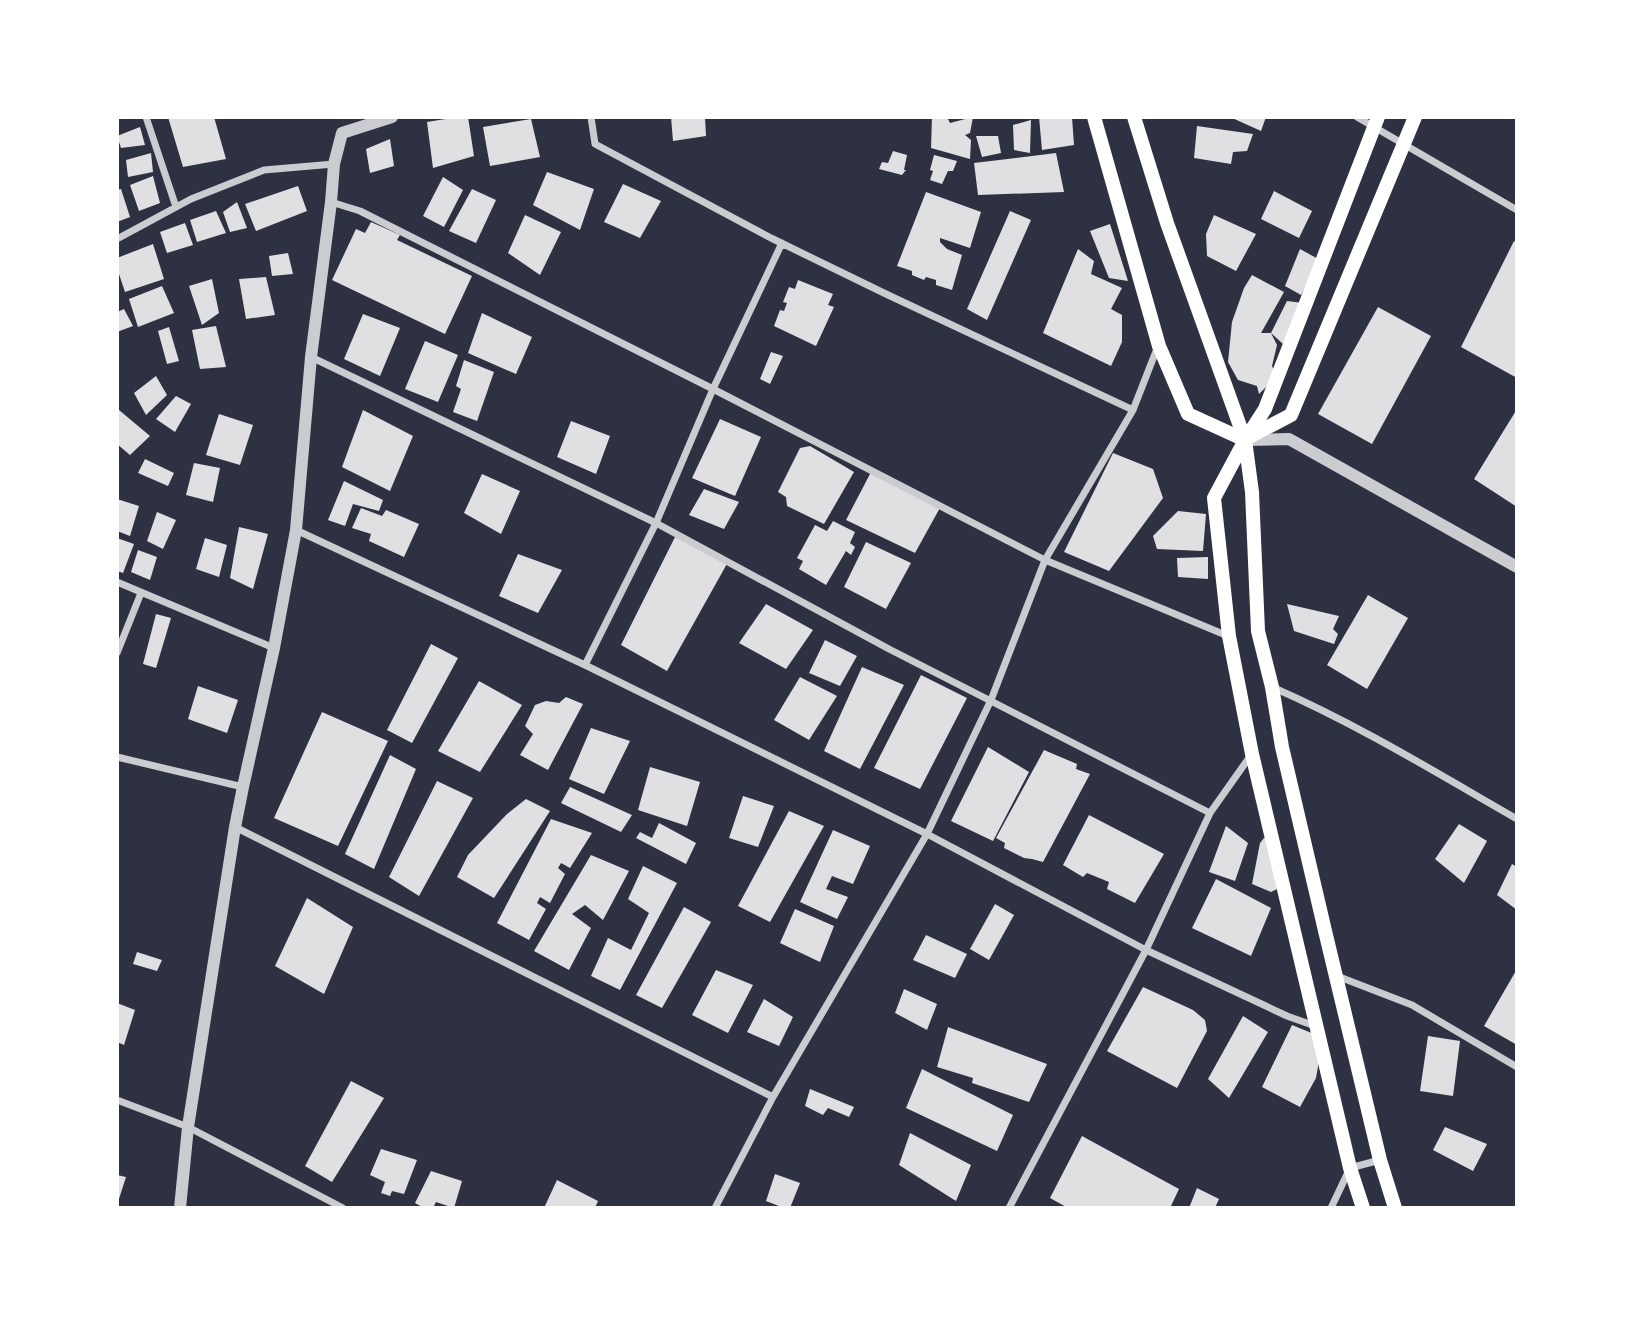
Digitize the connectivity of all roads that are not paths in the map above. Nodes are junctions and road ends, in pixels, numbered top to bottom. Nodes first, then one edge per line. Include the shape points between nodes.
1 (146, 117) edge
2 (392, 117) edge
3 (591, 117) edge
4 (1094, 117) edge
5 (1134, 117) edge
6 (1357, 117) edge
7 (1415, 117) edge
8 (1376, 122) edge
9 (1404, 144) junction
10 (334, 164) junction
11 (331, 202) junction
12 (176, 207) junction
13 (1517, 210) edge
14 (117, 239) edge
15 (782, 243) junction
16 (1159, 346) junction
17 (311, 357) junction
18 (713, 389) junction
19 (1133, 410) junction
20 (1245, 440) junction
21 (656, 523) junction
22 (296, 530) junction
23 (1045, 560) junction
24 (1517, 567) edge
25 (117, 582) edge
26 (141, 593) junction
27 (1229, 636) junction
28 (274, 648) junction
29 (117, 653) edge
30 (585, 665) junction
31 (1272, 687) junction
32 (991, 700) junction
33 (1252, 754) junction
34 (117, 757) edge
35 (243, 787) junction
36 (1210, 813) junction
37 (1517, 819) edge
38 (235, 827) junction
39 (926, 834) junction
40 (1146, 950) junction
41 (1336, 976) junction
42 (1317, 1027) junction
43 (1517, 1067) edge
44 (773, 1097) junction
45 (117, 1100) edge
46 (188, 1128) junction
47 (1380, 1160) junction
48 (1350, 1168) junction
49 (180, 1208) edge
50 (343, 1208) edge
51 (715, 1208) edge
52 (1009, 1208) edge
53 (1331, 1208) edge
54 (1363, 1208) edge
55 (1395, 1208) edge

1 - 12 street
2 - 10 street via 342,133
3 - 15 street via 595,144
4 - 16 main road
5 - 20 main road
6 - 8 street
7 - 9 main road
8 - 9 street
8 - 20 main road via 1265,409
9 - 13 street
9 - 20 main road via 1291,415
10 - 11 street
10 - 12 street via 264,170
11 - 17 street
11 - 18 street via 360,211
12 - 14 street
15 - 18 street
15 - 19 street
16 - 19 street
16 - 20 main road via 1188,414
17 - 21 street
17 - 22 street
18 - 21 street
18 - 23 street
19 - 23 street
20 - 24 street via 1289,439
20 - 27 main road via 1214,498
20 - 31 main road via 1258,631
21 - 30 street
21 - 32 street
22 - 28 street
22 - 30 street
23 - 27 street
23 - 32 street
25 - 26 street
26 - 28 street
26 - 29 street
27 - 33 main road
28 - 35 street
30 - 39 street
31 - 37 street
31 - 41 main road
32 - 36 street
32 - 39 street
33 - 36 street
33 - 42 main road
34 - 35 street
35 - 38 street
36 - 40 street
38 - 44 street
38 - 46 street
39 - 40 street
39 - 44 street
40 - 42 street
40 - 52 street
41 - 43 street via 1412,1005
41 - 47 main road
42 - 48 main road
44 - 51 street
45 - 46 street
46 - 49 street
46 - 50 street
47 - 48 street
47 - 55 main road
48 - 53 street
48 - 54 main road

